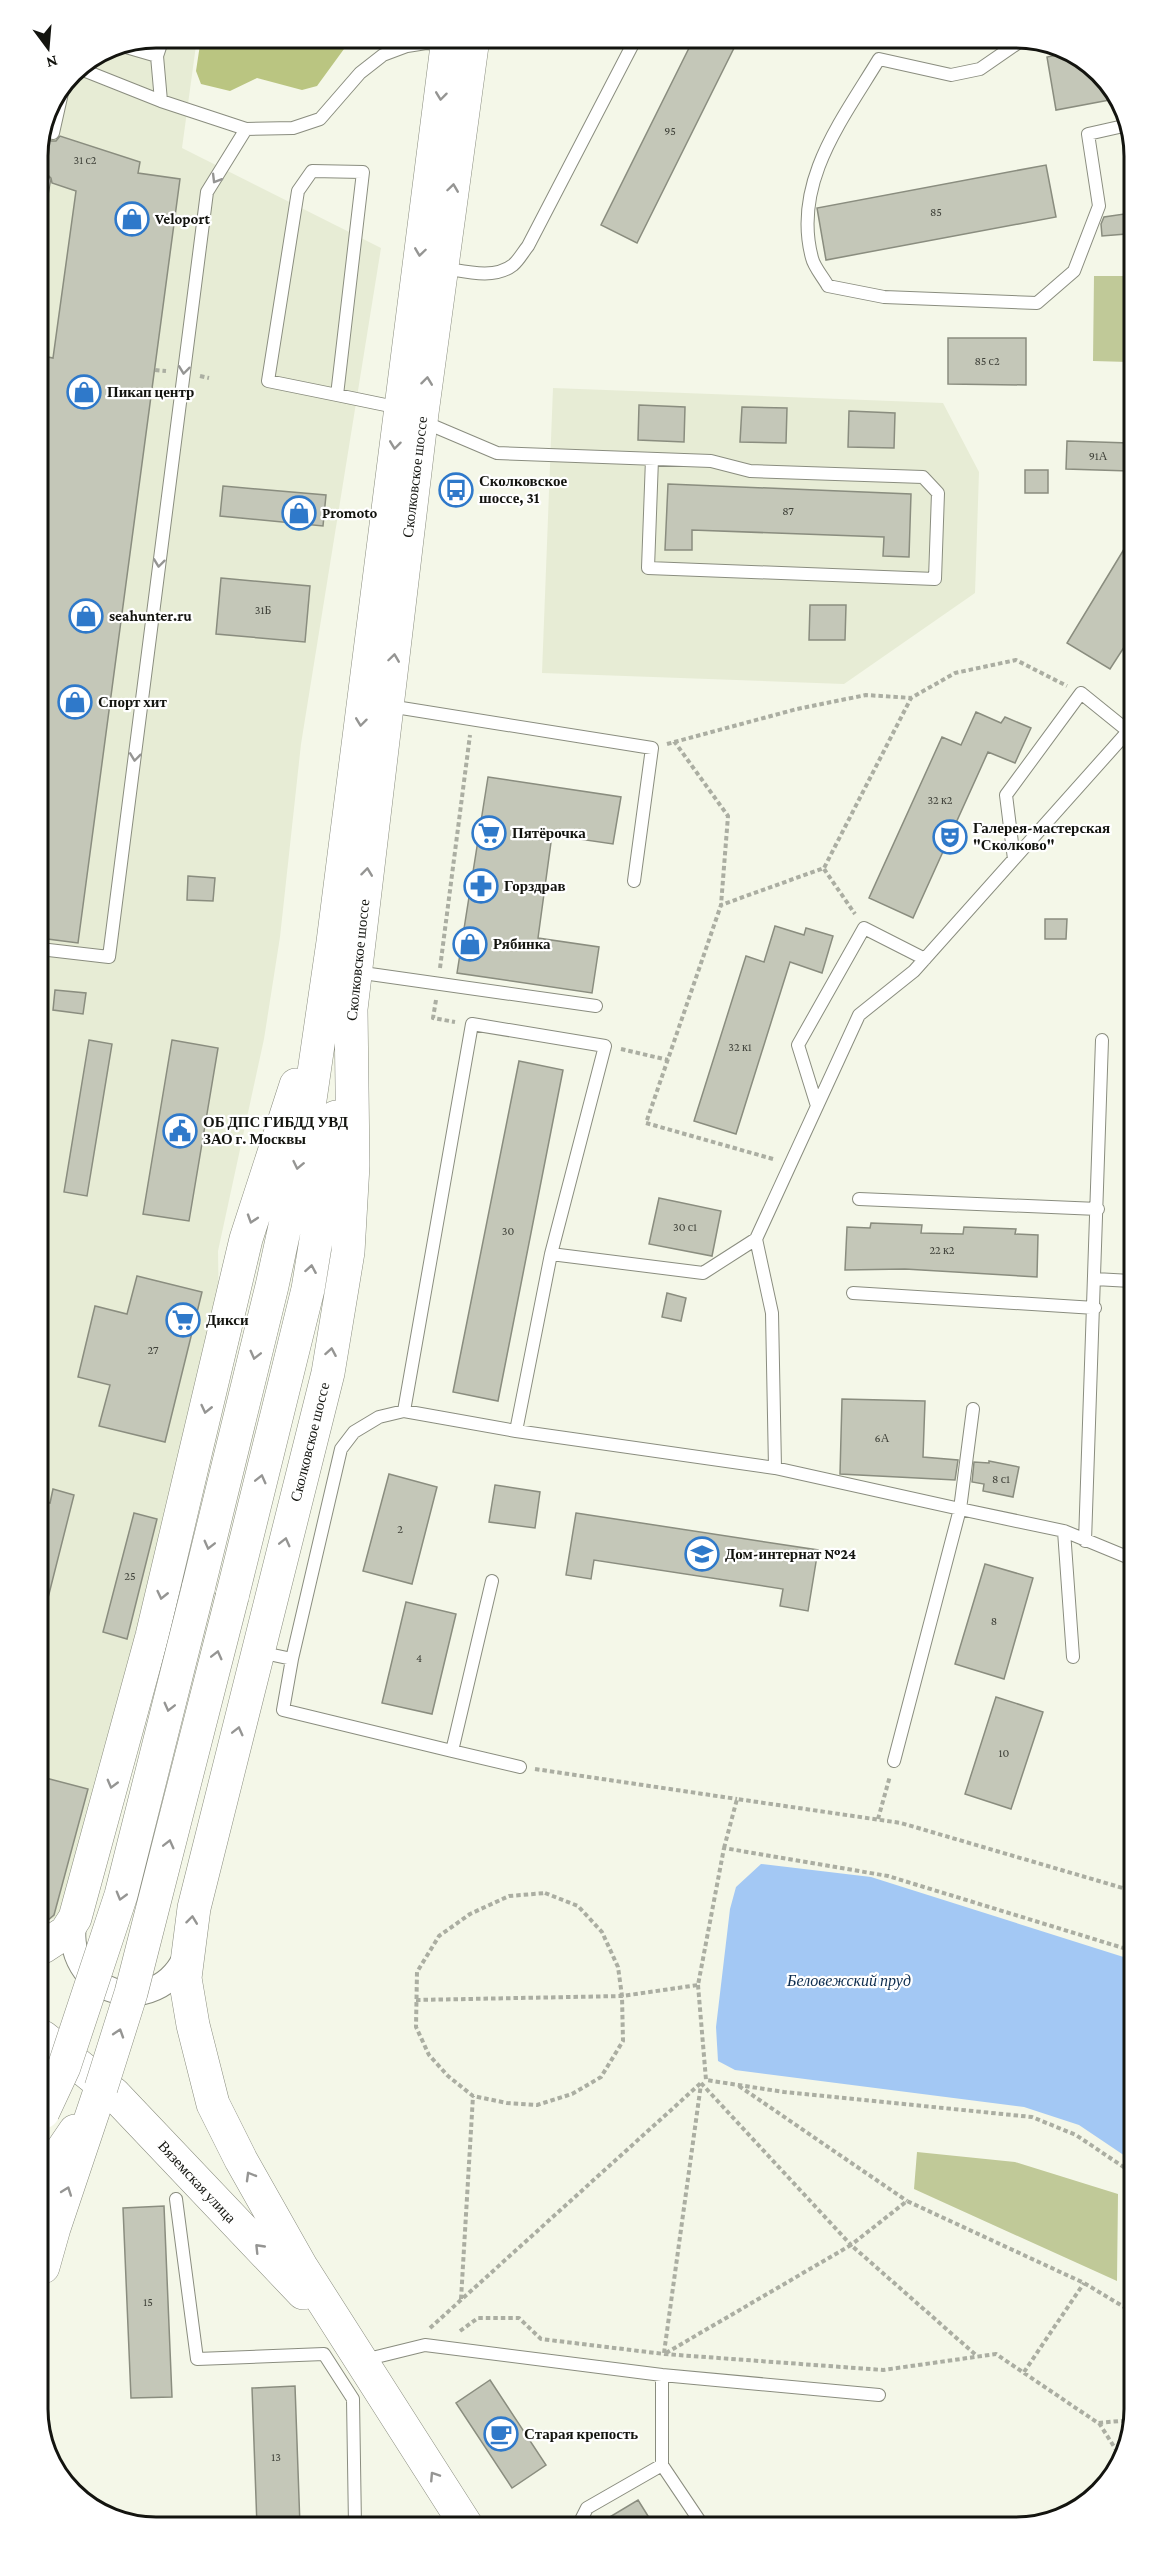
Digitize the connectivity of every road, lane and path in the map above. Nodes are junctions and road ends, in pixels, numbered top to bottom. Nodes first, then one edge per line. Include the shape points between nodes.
1 (160, 48) edge
2 (402, 48) edge
3 (459, 48) edge
4 (460, 48) edge
5 (631, 48) edge
6 (1010, 48) edge
7 (136, 50) edge
8 (157, 56) junction
9 (89, 72) edge
10 (162, 101) junction
11 (58, 110) edge
12 (1120, 128) edge
13 (246, 129) junction
14 (53, 134) dead end
15 (442, 268) junction
16 (337, 395) junction
17 (415, 414) junction
18 (652, 459) junction
19 (1081, 693) junction
20 (911, 698) junction
21 (388, 706) junction
22 (472, 719) junction
23 (1124, 726) edge
24 (1124, 736) edge
25 (1014, 860) junction
26 (824, 868) junction
27 (634, 881) dead end
28 (721, 905) junction
29 (864, 927) junction
30 (333, 942) junction
31 (48, 950) edge
32 (925, 959) junction
33 (355, 972) junction
34 (438, 983) junction
35 (596, 1006) dead end
36 (351, 1009) junction
37 (433, 1018) dead end
38 (1102, 1040) dead end
39 (605, 1046) junction
40 (668, 1060) junction
41 (817, 1106) junction
42 (791, 1164) junction
43 (859, 1199) dead end
44 (1098, 1209) junction
45 (756, 1239) junction
46 (551, 1254) junction
47 (1095, 1279) junction
48 (1124, 1281) edge
49 (853, 1293) dead end
50 (1095, 1308) junction
51 (973, 1409) dead end
52 (404, 1411) junction
53 (516, 1431) junction
54 (775, 1468) junction
55 (960, 1509) junction
56 (1064, 1531) junction
57 (1085, 1541) junction
58 (1124, 1556) edge
59 (492, 1581) dead end
60 (258, 1652) junction
61 (1073, 1657) dead end
62 (292, 1659) junction
63 (452, 1751) junction
64 (894, 1761) joint
65 (520, 1767) joint
66 (737, 1799) junction
67 (878, 1819) junction
68 (724, 1848) junction
69 (1124, 1888) edge
70 (75, 1918) junction
71 (48, 1944) edge
72 (1124, 1948) edge
73 (187, 1965) junction
74 (698, 1985) junction
75 (622, 1996) junction
76 (416, 2000) junction
77 (48, 2041) edge
78 (706, 2080) junction
79 (701, 2083) junction
80 (738, 2085) junction
81 (101, 2088) junction
82 (473, 2096) junction
83 (48, 2101) edge
84 (1124, 2167) edge
85 (48, 2170) edge
86 (176, 2199) dead end
87 (907, 2200) junction
88 (850, 2245) junction
89 (48, 2249) edge
90 (1084, 2283) junction
91 (461, 2300) junction
92 (1124, 2307) edge
93 (440, 2330) dead end
94 (452, 2330) dead end
95 (352, 2348) junction
96 (664, 2354) junction
97 (978, 2357) junction
98 (1024, 2372) junction
99 (662, 2375) junction
100 (879, 2395) dead end
101 (1123, 2421) edge
102 (1098, 2422) junction
103 (1116, 2450) edge
104 (662, 2465) junction
105 (355, 2517) edge
106 (461, 2517) edge
107 (582, 2517) edge
108 (697, 2517) edge

1 - 8 lane
2 - 13 lane via 383,55 360,72 320,119 293,128
3 -> 17 main road, Сколковское шоссе
15 -> 4 main road, Сколковское шоссе
5 - 15 lane via 528,246 513,265 498,272 481,273
6 - 12 lane via 980,69 951,75 879,59 833,135 812,180 807,213 812,259 828,286 884,297 1037,303 1074,271 1099,206 1088,134
7 - 8 lane
8 - 10 lane
9 - 10 lane
10 - 13 lane
11 - 14 lane
13 -> 31 lane via 207,192 109,957
17 -> 15 main road, Сколковское шоссе
16 - 16 lane via 363,172 312,171 298,191 268,381
16 - 17 lane
17 - 18 lane via 497,453
21 -> 17 main road, Сколковское шоссе
17 -> 30 main road, Сколковское шоссе
18 - 18 lane via 648,568 935,579 938,493 923,477 750,471 711,461
19 - 20 path via 1016,660 955,674
19 - 23 lane
19 - 25 lane via 1006,795
20 - 26 path
20 - 28 path via 866,695 674,741 728,816
21 - 22 lane
33 -> 21 main road, Сколковское шоссе
22 - 27 lane via 652,748
22 - 34 path
24 - 25 lane
25 - 32 lane
26 - 28 path
26 - 29 path
28 - 40 path
29 - 32 lane
29 - 41 lane via 798,1045
30 -> 70 main road via 295,1088 246,1239 152,1636
30 -> 83 main road, bridge via 302,1145 198,1589 121,1895 64,2067
32 - 41 lane via 859,1015
33 - 34 lane
33 - 36 main road, Сколковское шоссе
34 - 35 lane
34 - 37 path
60 -> 36 main road, Сколковское шоссе via 328,1373 348,1252 353,1165
81 -> 36 main road, bridge via 131,1994 308,1289
38 - 44 lane
39 - 40 path
39 - 46 lane
39 - 52 lane via 472,1024
40 - 42 path via 646,1123
41 - 42 lane
42 - 45 lane
43 - 44 lane
44 - 47 lane
45 - 46 lane via 703,1273
45 - 54 lane via 772,1313
46 - 53 lane
47 - 48 lane
47 - 50 lane
49 - 50 lane
50 - 57 lane
51 - 55 lane
52 - 53 lane
52 - 62 lane via 379,1417 354,1432 341,1449
53 - 54 lane
54 - 55 lane
55 - 56 lane
55 - 64 lane
56 - 57 lane
56 - 61 lane
57 - 58 lane
59 - 63 lane
60 - 62 lane
73 -> 60 main road, Сколковское шоссе via 194,1908
62 - 63 lane via 283,1710
63 - 65 lane
64 - 67 path
65 - 66 path
66 - 67 path
66 - 68 path
67 - 69 path via 901,1822
68 - 72 path via 888,1876
68 - 74 path
70 - 71 main road via 66,1932
70 - 73 street via 72,1938 82,1967 96,1982 114,1991 145,1992 163,1984
95 -> 73 main road, Вяземская улица via 241,2160 213,2104 202,2070
74 - 75 path
74 - 78 path
75 - 76 path
75 - 76 path via 618,1967 602,1932 578,1906 545,1893 509,1896 470,1914 439,1936 417,1972
75 - 82 path via 622,2041 601,2077 572,2094 537,2105
76 - 82 path via 416,2027 429,2055
95 -> 77 main road, Вяземская улица via 114,2094
78 - 79 path
78 - 80 path
79 - 88 path
79 - 91 path
79 - 96 path
80 - 84 path via 1032,2117 1076,2134
80 - 87 path
81 - 85 main road
89 -> 81 main road
82 - 91 path
86 - 105 lane via 197,2358 324,2354 353,2399
87 - 88 path
87 - 90 path
88 - 96 path
88 - 97 path
90 - 92 path
90 - 98 path
91 - 93 path via 429,2329
94 - 96 path via 463,2331 478,2318 519,2319 541,2339
95 - 99 lane via 425,2345
106 -> 95 main road, Вяземская улица
96 - 97 path via 883,2370
96 - 99 path
97 - 98 path via 996,2354
98 - 102 path
99 - 100 lane
99 - 104 lane
101 - 102 path
102 - 103 path
104 - 107 lane via 587,2508
104 - 108 lane

